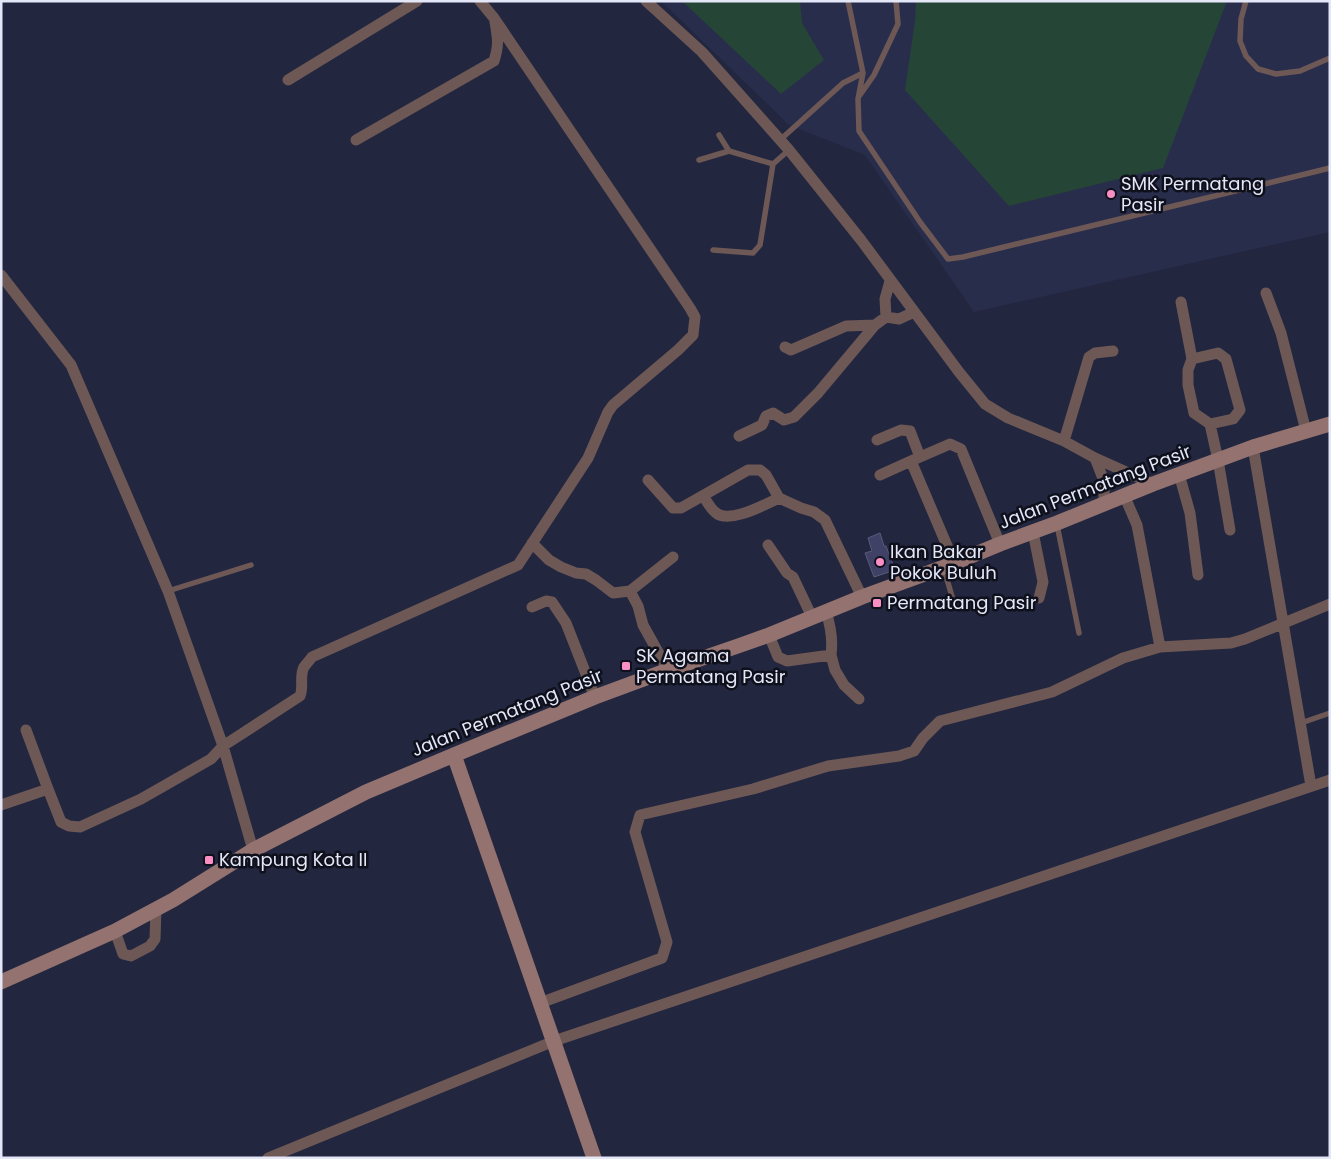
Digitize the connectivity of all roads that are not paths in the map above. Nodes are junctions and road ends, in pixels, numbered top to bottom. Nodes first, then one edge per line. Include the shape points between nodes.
1 (417, 1) edge
2 (480, 1) edge
3 (646, 1) edge
4 (848, 1) edge
5 (896, 1) edge
6 (1246, 1) edge
7 (494, 18) junction
8 (1330, 58) edge
9 (863, 73) junction
10 (288, 80) dead end
11 (858, 99) junction
12 (719, 135) dead end
13 (356, 140) dead end
14 (780, 140) junction
15 (789, 150) junction
16 (729, 151) junction
17 (699, 160) dead end
18 (774, 164) junction
19 (1330, 168) edge
20 (713, 250) dead end
21 (1, 275) edge
22 (890, 281) junction
23 (1266, 293) dead end
24 (1181, 302) dead end
25 (914, 312) junction
26 (886, 317) junction
27 (875, 325) junction
28 (784, 347) dead end
29 (1113, 351) dead end
30 (1192, 359) junction
31 (1210, 424) junction
32 (1330, 424) edge
33 (1306, 431) junction
34 (739, 436) dead end
35 (877, 440) dead end
36 (1064, 441) junction
37 (1253, 447) junction
38 (1095, 458) junction
39 (915, 459) junction
40 (1218, 460) junction
41 (1179, 474) junction
42 (880, 475) dead end
43 (648, 480) dead end
44 (1153, 484) junction
45 (1124, 495) junction
46 (703, 496) junction
47 (779, 498) junction
48 (1104, 503) junction
49 (1057, 523) junction
50 (1230, 530) dead end
51 (1033, 532) junction
52 (532, 543) junction
53 (1000, 544) junction
54 (768, 545) dead end
55 (673, 556) dead end
56 (949, 564) junction
57 (251, 565) dead end
58 (1198, 575) dead end
59 (168, 591) junction
60 (630, 592) junction
61 (862, 597) junction
62 (1039, 598) dead end
63 (953, 600) dead end
64 (1330, 604) edge
65 (532, 607) dead end
66 (819, 614) junction
67 (1284, 622) junction
68 (1079, 633) dead end
69 (769, 635) junction
70 (1160, 648) junction
71 (831, 655) junction
72 (668, 670) junction
73 (594, 697) junction
74 (859, 699) dead end
75 (1330, 713) edge
76 (1300, 723) junction
77 (26, 730) dead end
78 (222, 746) junction
79 (454, 755) junction
80 (1330, 780) edge
81 (1311, 786) junction
82 (48, 789) junction
83 (1, 805) edge
84 (253, 850) junction
85 (156, 909) junction
86 (115, 931) junction
87 (1, 982) edge
88 (540, 1003) junction
89 (554, 1041) junction
90 (268, 1158) edge
91 (594, 1158) edge

1 - 10 street
2 - 7 street
3 - 14 street via 702,52
4 - 9 lane
5 - 11 lane via 898,24 874,75
6 - 8 lane via 1240,41 1246,56 1258,69 1276,74 1300,71
7 - 13 street via 498,36 494,61
7 - 52 street via 695,317 693,334 678,350 612,405 588,458
9 - 11 lane
9 - 14 lane via 843,83
11 - 19 lane via 859,131 948,259
12 - 16 lane
14 - 15 street
15 - 18 lane
15 - 22 street
16 - 17 lane
16 - 18 lane
18 - 20 lane via 760,245 753,253
21 - 59 street via 71,365
22 - 25 street
22 - 26 street via 885,299
23 - 33 street via 1281,333
24 - 30 street
25 - 26 street via 899,319
25 - 36 street via 985,404 1008,418
26 - 27 street
27 - 28 street via 846,326 791,350
27 - 34 street via 794,417 784,420 773,413 766,416 762,425
29 - 36 street via 1089,357
30 - 31 street via 1188,385 1194,413
30 - 31 street via 1218,353 1226,359 1240,410 1233,419
31 - 40 street
32 - 33 main road, Jalan Permatang Pasir
33 - 37 main road, Jalan Permatang Pasir
35 - 39 street via 901,430 910,431
36 - 38 street
37 - 40 main road, Jalan Permatang Pasir
37 - 67 street
38 - 44 street
38 - 48 street via 1104,480
39 - 42 street
39 - 53 street via 950,444 961,449
39 - 56 street
40 - 41 main road, Jalan Permatang Pasir
40 - 50 street
41 - 44 main road, Jalan Permatang Pasir
41 - 58 street via 1190,514
43 - 46 street via 673,508 681,508
44 - 45 main road, Jalan Permatang Pasir
45 - 48 main road, Jalan Permatang Pasir
45 - 70 street via 1137,525
46 - 47 street via 715,513 724,517 736,516
46 - 47 street via 748,470 760,470 766,474
47 - 61 street via 825,520
48 - 49 main road, Jalan Permatang Pasir
49 - 51 main road, Jalan Permatang Pasir
49 - 68 lane
51 - 53 main road, Jalan Permatang Pasir
51 - 62 street via 1043,582
52 - 60 street via 549,560 576,573 586,574 612,593
52 - 78 street via 518,565 312,657 304,667 300,696
53 - 56 main road, Jalan Permatang Pasir
54 - 66 street
55 - 60 street
56 - 61 main road, Jalan Permatang Pasir
56 - 63 lane
57 - 59 lane
59 - 78 street
60 - 72 street via 643,626
61 - 66 main road, Jalan Permatang Pasir
64 - 67 street
65 - 73 street via 552,602 566,623
66 - 69 main road, Jalan Permatang Pasir
66 - 71 street via 831,626
67 - 70 street via 1231,642
67 - 76 street
69 - 71 street via 778,657 787,662
69 - 72 main road, Jalan Permatang Pasir
70 - 88 street via 1123,658 1052,692 940,721 914,751 899,756 828,766 753,789 640,815 636,832 667,942 662,958
71 - 74 street via 844,685
72 - 73 main road, Jalan Permatang Pasir
73 - 79 main road, Jalan Permatang Pasir
75 - 76 lane
76 - 81 street
77 - 82 street
78 - 82 street via 211,759 141,799 80,827 61,822
78 - 84 street
79 - 84 main road, Jalan Permatang Pasir via 366,792
79 - 88 main road
80 - 81 street
81 - 89 street
82 - 83 street
84 - 85 main road, Jalan Permatang Pasir
85 - 86 main road, Jalan Permatang Pasir
85 - 86 street via 155,939 150,946 130,956 123,954
86 - 87 main road, Jalan Permatang Pasir
88 - 89 main road
89 - 90 street
89 - 91 main road

